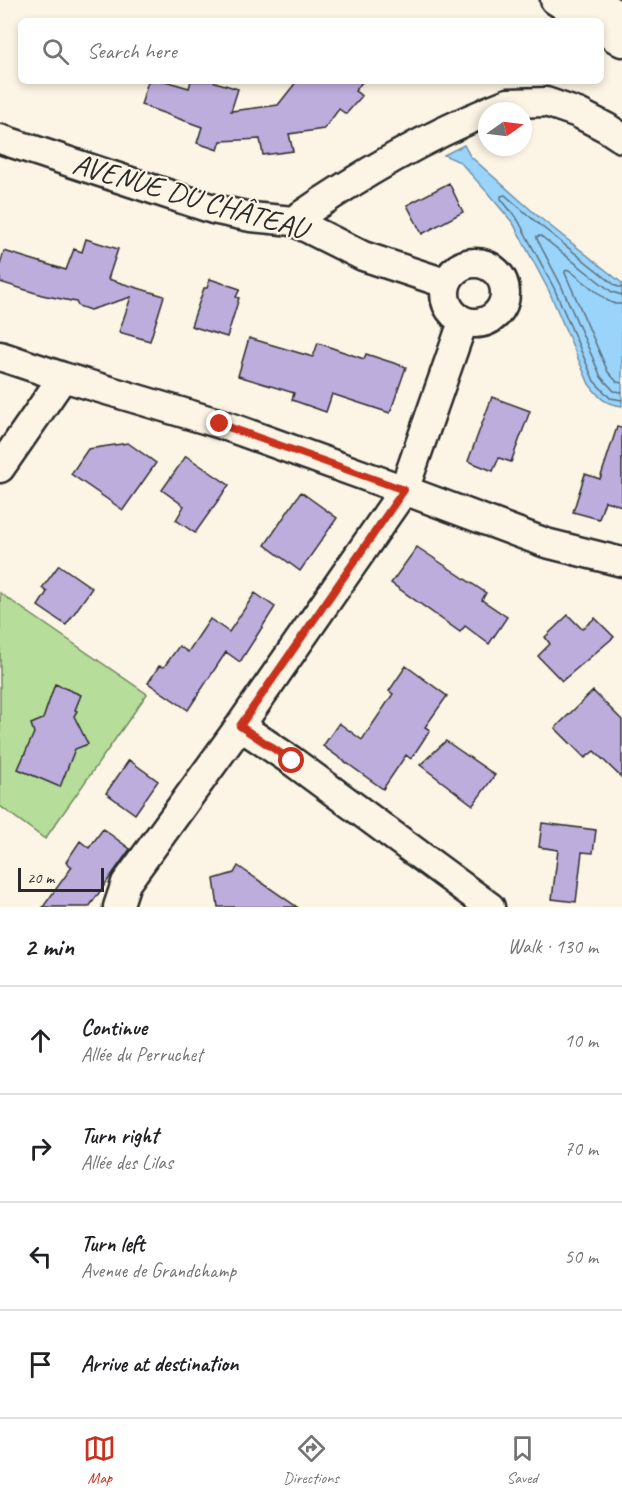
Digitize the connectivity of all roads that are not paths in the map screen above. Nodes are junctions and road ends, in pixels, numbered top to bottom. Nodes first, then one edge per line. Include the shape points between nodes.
1 (555, 0) edge
2 (593, 0) edge
3 (583, 18) edge
4 (622, 18) edge
5 (604, 31) edge
6 (622, 42) edge
7 (532, 102) edge
8 (478, 115) edge
9 (622, 138) edge
10 (0, 139) edge
11 (293, 220) junction
12 (445, 283) junction
13 (463, 322) junction
14 (0, 356) edge
15 (63, 377) junction
16 (0, 468) edge
17 (404, 490) junction
18 (622, 562) edge
19 (240, 726) junction
20 (118, 907) edge
21 (490, 907) edge

1 - 3 street
2 - 4 street
5 - 6 street
7 - 9 street via 546,102 578,113
8 - 11 street via 400,153
10 - 11 street, AVENUE DU CHÂTEAU via 213,208 252,217
11 - 12 street, AVENUE DU CHÂTEAU via 363,256
12 - 13 street via 446,304
12 - 13 street via 453,271 472,262 492,268 504,283 503,304 496,314 488,321
13 - 17 street
14 - 15 street
15 - 16 street
15 - 17 street via 220,424
17 - 18 street via 546,543
17 - 19 street
19 - 20 street via 126,883
19 - 21 street

